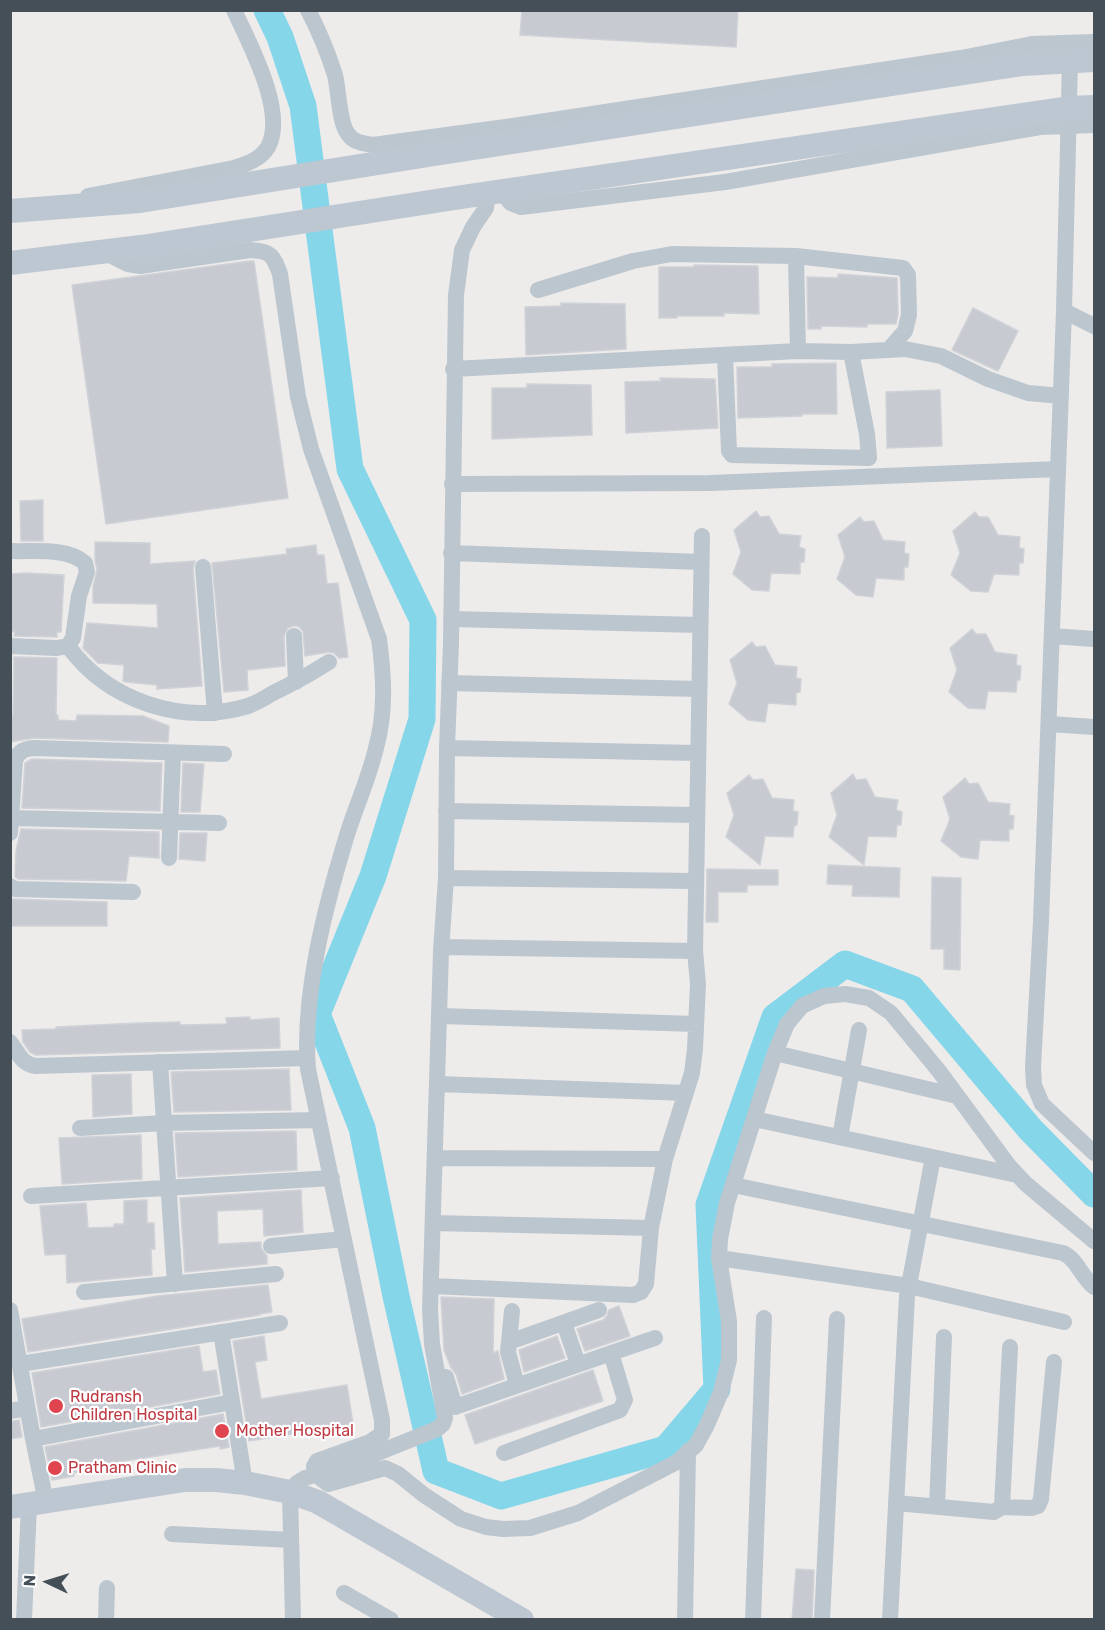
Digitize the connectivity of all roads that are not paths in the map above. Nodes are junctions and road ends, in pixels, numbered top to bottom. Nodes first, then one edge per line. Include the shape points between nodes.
1 (234, 10) edge
2 (308, 10) edge
3 (1095, 42) edge
4 (1071, 52) junction
5 (1095, 60) edge
6 (1095, 107) edge
7 (1069, 117) junction
8 (1095, 125) edge
9 (494, 192) junction
10 (19, 210) edge
11 (103, 252) junction
12 (796, 256) junction
13 (10, 263) edge
14 (538, 290) dead end
15 (1064, 311) junction
16 (1095, 326) edge
17 (890, 348) junction
18 (798, 351) junction
19 (851, 352) junction
20 (725, 356) junction
21 (453, 369) junction
22 (1061, 396) junction
23 (869, 458) junction
24 (1058, 469) junction
25 (870, 476) junction
26 (452, 484) junction
27 (702, 536) dead end
28 (10, 551) edge
29 (451, 553) junction
30 (702, 562) junction
31 (203, 567) dead end
32 (451, 619) junction
33 (700, 625) junction
34 (294, 636) dead end
35 (1052, 636) junction
36 (1095, 639) edge
37 (10, 646) edge
38 (68, 646) junction
39 (329, 662) dead end
40 (296, 682) junction
41 (449, 683) junction
42 (699, 689) junction
43 (215, 713) junction
44 (1049, 724) junction
45 (1095, 727) edge
46 (447, 748) junction
47 (173, 753) junction
48 (698, 753) junction
49 (224, 754) dead end
50 (446, 811) junction
51 (697, 815) junction
52 (170, 822) junction
53 (219, 823) dead end
54 (11, 825) edge
55 (169, 858) dead end
56 (446, 878) junction
57 (696, 881) junction
58 (10, 886) edge
59 (133, 892) dead end
60 (442, 947) junction
61 (695, 951) junction
62 (440, 1016) junction
63 (696, 1024) junction
64 (859, 1030) dead end
65 (10, 1042) edge
66 (775, 1053) junction
67 (307, 1058) junction
68 (160, 1062) junction
69 (851, 1072) junction
70 (438, 1084) junction
71 (686, 1093) junction
72 (957, 1096) junction
73 (754, 1119) junction
74 (319, 1120) junction
75 (164, 1123) junction
76 (80, 1128) dead end
77 (840, 1137) junction
78 (1095, 1153) edge
79 (933, 1157) junction
80 (435, 1158) junction
81 (665, 1159) junction
82 (1017, 1175) junction
83 (332, 1178) junction
84 (733, 1185) junction
85 (168, 1188) junction
86 (31, 1196) dead end
87 (433, 1223) junction
88 (920, 1224) junction
89 (651, 1228) junction
90 (344, 1239) junction
91 (1095, 1241) edge
92 (271, 1246) dead end
93 (719, 1258) junction
94 (276, 1274) dead end
95 (175, 1284) junction
96 (909, 1286) junction
97 (431, 1287) junction
98 (1095, 1287) edge
99 (84, 1292) dead end
100 (599, 1310) dead end
101 (512, 1311) dead end
102 (764, 1318) dead end
103 (837, 1318) dead end
104 (11, 1319) edge
105 (1064, 1322) dead end
106 (280, 1323) dead end
107 (564, 1323) junction
108 (221, 1332) junction
109 (944, 1337) dead end
110 (655, 1338) dead end
111 (432, 1340) junction
112 (509, 1342) junction
113 (1010, 1347) dead end
114 (611, 1353) junction
115 (1054, 1362) dead end
116 (20, 1364) junction
117 (578, 1364) junction
118 (517, 1385) junction
119 (232, 1402) junction
120 (19, 1410) edge
121 (33, 1439) junction
122 (688, 1451) junction
123 (504, 1453) dead end
124 (320, 1473) junction
125 (245, 1483) junction
126 (290, 1492) junction
127 (896, 1503) junction
128 (28, 1505) edge
129 (937, 1506) junction
130 (1002, 1507) junction
131 (172, 1534) dead end
132 (291, 1540) junction
133 (107, 1588) dead end
134 (344, 1593) dead end
135 (390, 1619) edge
136 (24, 1620) edge
137 (106, 1620) edge
138 (292, 1620) edge
139 (522, 1620) edge
140 (685, 1620) edge
141 (753, 1620) edge
142 (822, 1620) edge
143 (890, 1620) edge

1 - 10 street via 269,89 273,130 268,148 252,163
2 - 4 street via 336,77 344,127 357,142 373,145 961,58 1032,44
3 - 4 street
4 - 5 main road
4 - 7 street
4 - 10 main road via 1023,64 140,201
6 - 7 main road
7 - 8 street
7 - 9 main road
7 - 15 street
9 - 11 main road
9 - 21 street via 462,250
11 - 13 main road
11 - 67 street via 140,266 250,250 274,257 280,274 298,398 311,449 379,639 384,671 376,748 346,836 322,930 307,1013
12 - 14 street via 672,254 633,261
12 - 17 street via 903,268 908,275 909,315 905,331
12 - 18 street
15 - 16 street
15 - 22 street
17 - 19 street
17 - 22 street via 941,356 1028,393
18 - 19 street
18 - 20 street
19 - 23 street
20 - 21 street
20 - 23 street via 732,455
21 - 26 street
22 - 24 street
23 - 25 street
24 - 25 street
24 - 35 street
25 - 26 street via 710,483
26 - 29 street
27 - 30 street
28 - 38 street via 68,554 85,563 87,572
29 - 30 street
29 - 32 street
30 - 33 street
31 - 43 street
32 - 33 street
32 - 41 street
33 - 42 street
34 - 40 street
35 - 36 street
35 - 44 street
37 - 38 street
38 - 43 street via 96,677 144,703 169,711
39 - 40 street
40 - 43 street via 250,705
41 - 42 street
41 - 46 street
42 - 48 street
44 - 45 street
44 - 78 street via 1034,1085 1042,1104
46 - 48 street
46 - 50 street
47 - 49 street
47 - 52 street
47 - 54 street via 25,749 15,760
48 - 51 street
50 - 51 street
50 - 56 street
51 - 57 street
52 - 53 street
52 - 54 street
52 - 55 street
56 - 57 street
56 - 60 street
57 - 61 street
58 - 59 street
60 - 61 street
60 - 62 street
61 - 63 street
62 - 63 street
62 - 70 street
63 - 71 street via 692,1073
64 - 69 street
65 - 68 street via 26,1064 35,1066
66 - 69 street
66 - 72 street via 787,1024 802,1006 824,996 869,998 891,1012
66 - 73 street
67 - 68 street
67 - 74 street
68 - 75 street
69 - 72 street
69 - 77 street
70 - 71 street
70 - 80 street
71 - 81 street
72 - 82 street
73 - 77 street
73 - 84 street
74 - 75 street
74 - 83 street
75 - 76 street
75 - 85 street
77 - 79 street
79 - 82 street
79 - 88 street
80 - 81 street
80 - 87 street
81 - 89 street
82 - 91 street
83 - 85 street
83 - 90 street
84 - 88 street
84 - 93 street
85 - 86 street
85 - 95 street
87 - 89 street
87 - 97 street
88 - 96 street
88 - 98 street via 1064,1253
89 - 97 street via 646,1284 633,1295
90 - 92 street
90 - 124 street via 382,1434 317,1461 314,1466
93 - 96 street
93 - 122 street via 729,1322 729,1360 722,1392 696,1445
94 - 95 street
95 - 99 street
96 - 105 street
96 - 127 street
97 - 111 street
100 - 107 street
101 - 112 street
102 - 141 street
103 - 142 street
104 - 116 street
106 - 108 street
107 - 112 street
107 - 117 street
108 - 116 street
108 - 119 street
109 - 129 street
110 - 114 street
111 - 118 street via 439,1342 455,1407
111 - 124 street via 443,1424
112 - 118 street
113 - 130 street
114 - 117 street
114 - 123 street via 625,1400 621,1410
115 - 130 street via 1041,1499 1032,1508
116 - 120 street
117 - 118 street
119 - 121 street
119 - 125 street
120 - 121 street
121 - 128 street
122 - 124 street via 676,1462 578,1513 530,1528 486,1527 461,1519 386,1468 328,1484
122 - 140 street
124 - 126 street via 297,1483
125 - 126 main road
125 - 128 main road via 185,1480
126 - 132 street
126 - 139 main road via 318,1502
127 - 129 street
127 - 143 street
128 - 136 street
129 - 130 street via 994,1512
131 - 132 street
132 - 138 street
133 - 137 street
134 - 135 street

